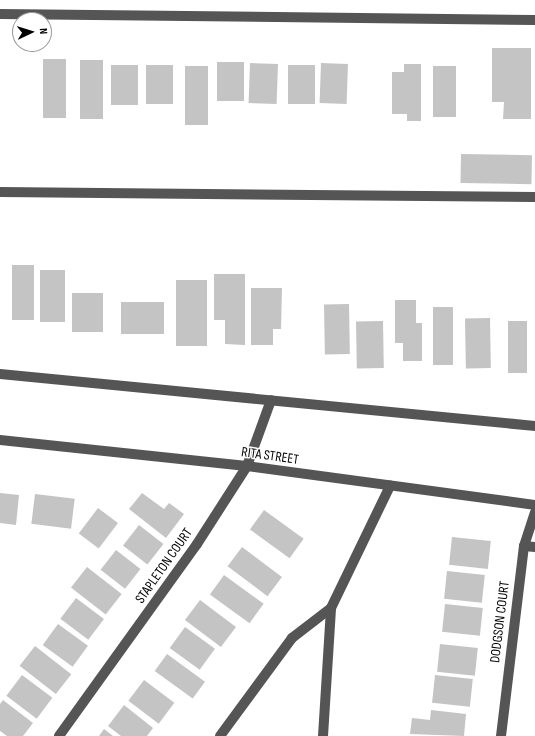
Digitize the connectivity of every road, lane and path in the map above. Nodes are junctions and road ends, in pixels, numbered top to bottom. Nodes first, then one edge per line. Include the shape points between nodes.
1 (0, 14) edge
2 (535, 20) edge
3 (0, 192) edge
4 (535, 197) edge
5 (0, 374) edge
6 (271, 400) junction
7 (535, 426) edge
8 (0, 440) edge
9 (247, 466) junction
10 (390, 486) junction
11 (535, 505) edge
12 (535, 513) edge
13 (524, 546) junction
14 (535, 547) edge
15 (331, 608) junction
16 (59, 736) edge
17 (220, 736) edge
18 (323, 736) edge
19 (500, 736) edge

1 - 2 street
3 - 4 street
5 - 6 street
6 - 7 street
6 - 9 street, STAPLETON COURT
8 - 9 street, RITA STREET
9 - 10 street, RITA STREET
9 - 16 street, STAPLETON COURT via 192,550
10 - 11 street, RITA STREET
10 - 15 street
12 - 13 street, DODGSON COURT
13 - 14 street
13 - 19 street, DODGSON COURT
15 - 17 street via 292,638
15 - 18 street

